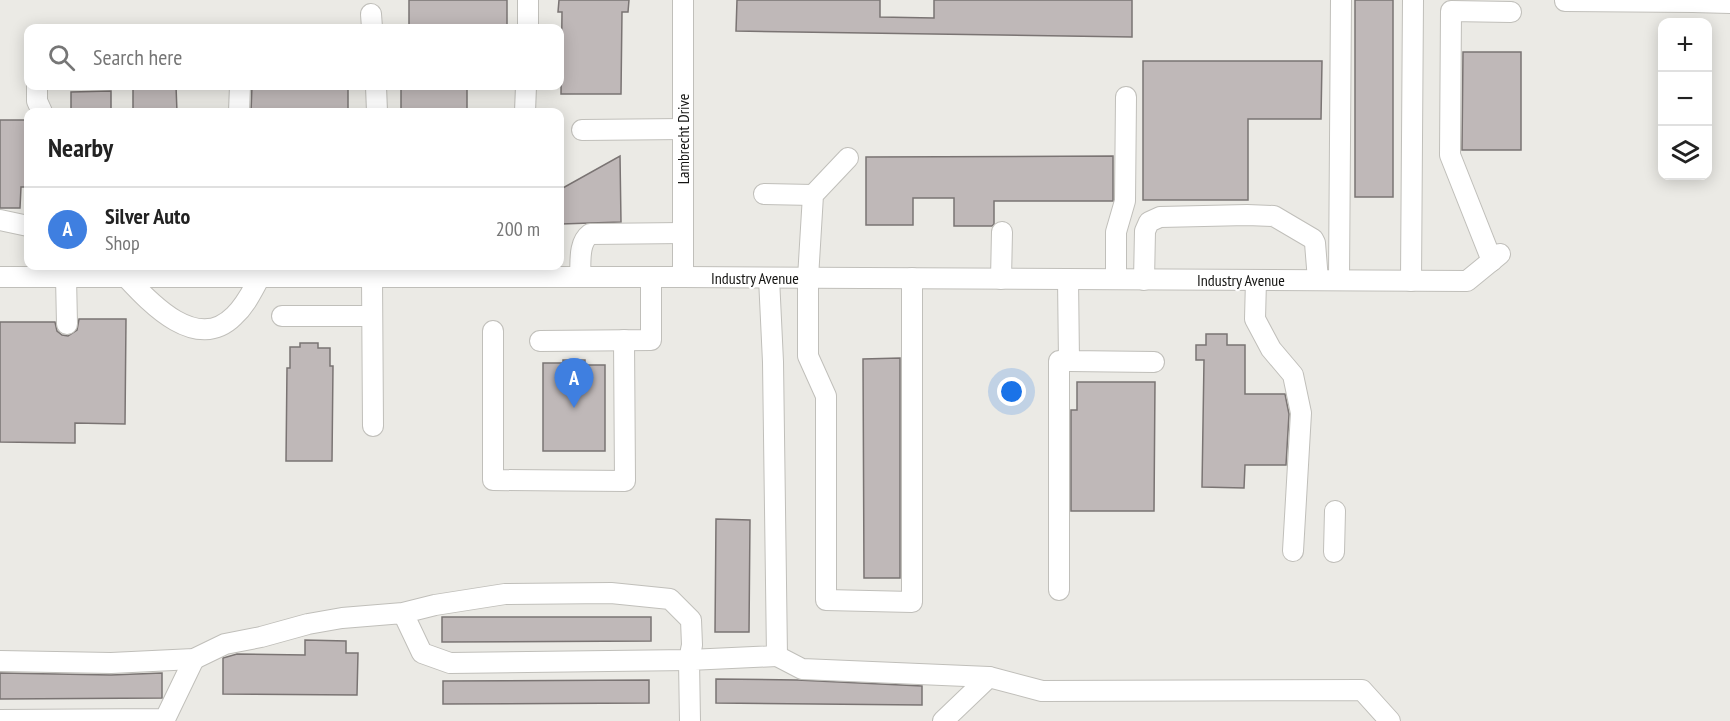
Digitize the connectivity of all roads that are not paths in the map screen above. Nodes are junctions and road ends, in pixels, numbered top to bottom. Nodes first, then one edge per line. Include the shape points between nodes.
1 (528, 0) edge
2 (683, 0) edge
3 (1341, 0) edge
4 (1413, 0) edge
5 (1565, 1) edge
6 (1693, 1) edge
7 (1730, 3) edge
8 (1511, 12) dead end
9 (528, 24) edge
10 (37, 90) edge
11 (240, 90) edge
12 (376, 90) edge
13 (526, 90) edge
14 (1126, 97) dead end
15 (40, 108) edge
16 (239, 108) edge
17 (377, 108) edge
18 (525, 108) edge
19 (683, 129) junction
20 (582, 130) dead end
21 (848, 158) dead end
22 (764, 194) dead end
23 (813, 195) junction
24 (0, 220) edge
25 (24, 225) edge
26 (1002, 232) dead end
27 (683, 233) junction
28 (521, 271) edge
29 (55, 273) edge
30 (266, 273) edge
31 (377, 274) edge
32 (0, 277) edge
33 (126, 277) junction
34 (580, 277) junction
35 (651, 277) junction
36 (683, 277) junction
37 (769, 278) junction
38 (808, 278) junction
39 (912, 278) junction
40 (1001, 279) junction
41 (1068, 279) junction
42 (1116, 279) junction
43 (1144, 280) junction
44 (1256, 280) junction
45 (1318, 280) junction
46 (1339, 280) junction
47 (1411, 281) junction
48 (282, 316) dead end
49 (372, 316) junction
50 (67, 324) dead end
51 (493, 331) dead end
52 (624, 340) junction
53 (540, 341) dead end
54 (1069, 361) junction
55 (1154, 362) dead end
56 (373, 426) dead end
57 (1335, 511) dead end
58 (1293, 551) dead end
59 (1334, 552) dead end
60 (1059, 590) dead end
61 (403, 613) junction
62 (777, 656) junction
63 (194, 659) junction
64 (689, 660) junction
65 (0, 661) edge
66 (989, 677) junction
67 (0, 720) edge
68 (165, 720) edge
69 (690, 721) edge
70 (943, 721) edge
71 (1390, 721) edge

1 - 9 street
2 - 19 street, Lambrecht Drive
3 - 46 street
4 - 47 street
5 - 6 street
6 - 7 street
8 - 47 street, Industry Avenue via 1450,11 1450,155 1496,257 1467,281
10 - 15 street
11 - 16 street
12 - 17 street
13 - 18 street
14 - 42 street via 1125,201 1116,232
19 - 20 street
19 - 27 street, Lambrecht Drive
21 - 23 street
22 - 23 street
23 - 38 street
24 - 25 street
26 - 40 street
27 - 34 street via 590,234 581,253
27 - 36 street, Lambrecht Drive
28 - 31 street, Industry Avenue
28 - 34 street, Industry Avenue
29 - 32 street, Industry Avenue
29 - 33 street, Industry Avenue
29 - 50 street
30 - 31 street, Industry Avenue
30 - 33 street, Industry Avenue
30 - 33 street via 233,318 219,327 203,330 171,317
31 - 49 street
34 - 35 street, Industry Avenue
35 - 36 street, Industry Avenue
35 - 52 street via 651,340
36 - 37 street, Industry Avenue
37 - 38 street, Industry Avenue
37 - 62 street
38 - 39 street, Industry Avenue
38 - 39 street via 808,356 826,396 826,600 912,602
39 - 40 street, Industry Avenue
40 - 41 street, Industry Avenue
41 - 42 street, Industry Avenue
41 - 54 street
42 - 43 street, Industry Avenue
43 - 44 street, Industry Avenue
43 - 45 street via 1145,231 1149,222 1160,217 1247,214 1274,216 1313,239
44 - 45 street, Industry Avenue
44 - 58 street via 1255,320 1271,349 1293,375 1301,413
45 - 46 street, Industry Avenue
46 - 47 street, Industry Avenue
48 - 49 street
49 - 56 street
51 - 52 street via 493,480 625,480
52 - 53 street
54 - 55 street
54 - 60 street via 1059,362
57 - 59 street
61 - 63 street via 308,624 225,644
61 - 64 street via 422,653 450,663
61 - 64 street via 505,594 611,593 670,599 691,620
62 - 64 street
62 - 66 street via 802,669
63 - 65 street via 111,663
63 - 68 street
64 - 69 street
66 - 70 street
66 - 71 street via 1042,691 1362,690
67 - 68 street

